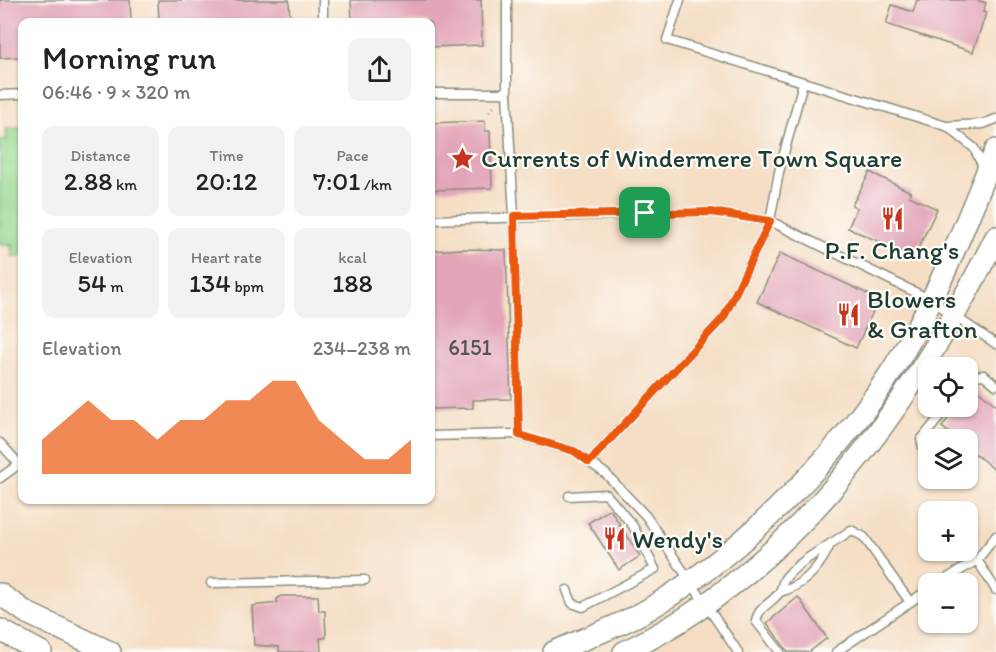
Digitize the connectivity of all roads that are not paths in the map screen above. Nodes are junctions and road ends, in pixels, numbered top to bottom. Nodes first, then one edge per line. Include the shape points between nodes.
1 (322, 0) edge
2 (507, 0) edge
3 (680, 0) edge
4 (323, 18) edge
5 (803, 83) junction
6 (435, 93) edge
7 (507, 93) junction
8 (0, 94) edge
9 (18, 94) edge
10 (996, 119) edge
11 (946, 126) junction
12 (996, 150) edge
13 (986, 174) junction
14 (514, 216) junction
15 (435, 220) edge
16 (770, 221) junction
17 (996, 237) edge
18 (931, 300) junction
19 (955, 315) junction
20 (996, 344) edge
21 (978, 375) edge
22 (996, 385) edge
23 (938, 419) dead end
24 (930, 429) edge
25 (519, 435) junction
26 (435, 436) edge
27 (0, 443) edge
28 (18, 460) edge
29 (589, 462) junction
30 (18, 465) edge
31 (0, 478) edge
32 (568, 496) dead end
33 (996, 536) edge
34 (830, 547) junction
35 (978, 559) edge
36 (975, 561) edge
37 (978, 561) edge
38 (956, 573) edge
39 (365, 580) dead end
40 (690, 582) junction
41 (211, 583) dead end
42 (567, 590) dead end
43 (996, 590) edge
44 (780, 592) junction
45 (0, 594) edge
46 (918, 597) edge
47 (910, 602) junction
48 (706, 603) junction
49 (0, 630) edge
50 (41, 652) edge
51 (110, 652) edge
52 (554, 652) edge
53 (624, 652) edge
54 (738, 652) edge
55 (780, 652) edge
56 (836, 652) edge

1 - 4 lane
2 - 7 lane
3 - 5 lane via 667,40
5 - 11 lane
5 - 16 lane
6 - 7 lane
7 - 14 lane
8 - 9 lane
10 - 11 lane via 983,124
11 - 13 lane via 974,148
12 - 13 street
13 - 18 street
14 - 15 lane
14 - 16 lane via 711,212
14 - 25 lane
16 - 18 lane
16 - 29 lane via 724,317
17 - 19 street
18 - 19 lane
18 - 40 street via 900,357 859,417 762,523
19 - 20 lane
19 - 48 street via 875,437 822,500 766,556
21 - 22 lane
23 - 24 lane
25 - 26 lane
25 - 29 lane via 574,451
27 - 28 lane
29 - 40 lane via 646,516
30 - 31 lane
32 - 42 lane via 606,494 633,526 655,569 583,607 572,603
33 - 35 lane
34 - 44 lane via 819,566 793,589
34 - 44 lane via 809,556 784,579
34 - 47 lane via 852,530 864,537
36 - 38 lane
37 - 43 lane
39 - 41 lane
40 - 48 lane
40 - 52 street via 648,610
44 - 55 lane via 758,611 756,621
45 - 51 street via 27,613
46 - 47 lane
47 - 56 lane
48 - 53 street
48 - 54 lane
49 - 50 street

